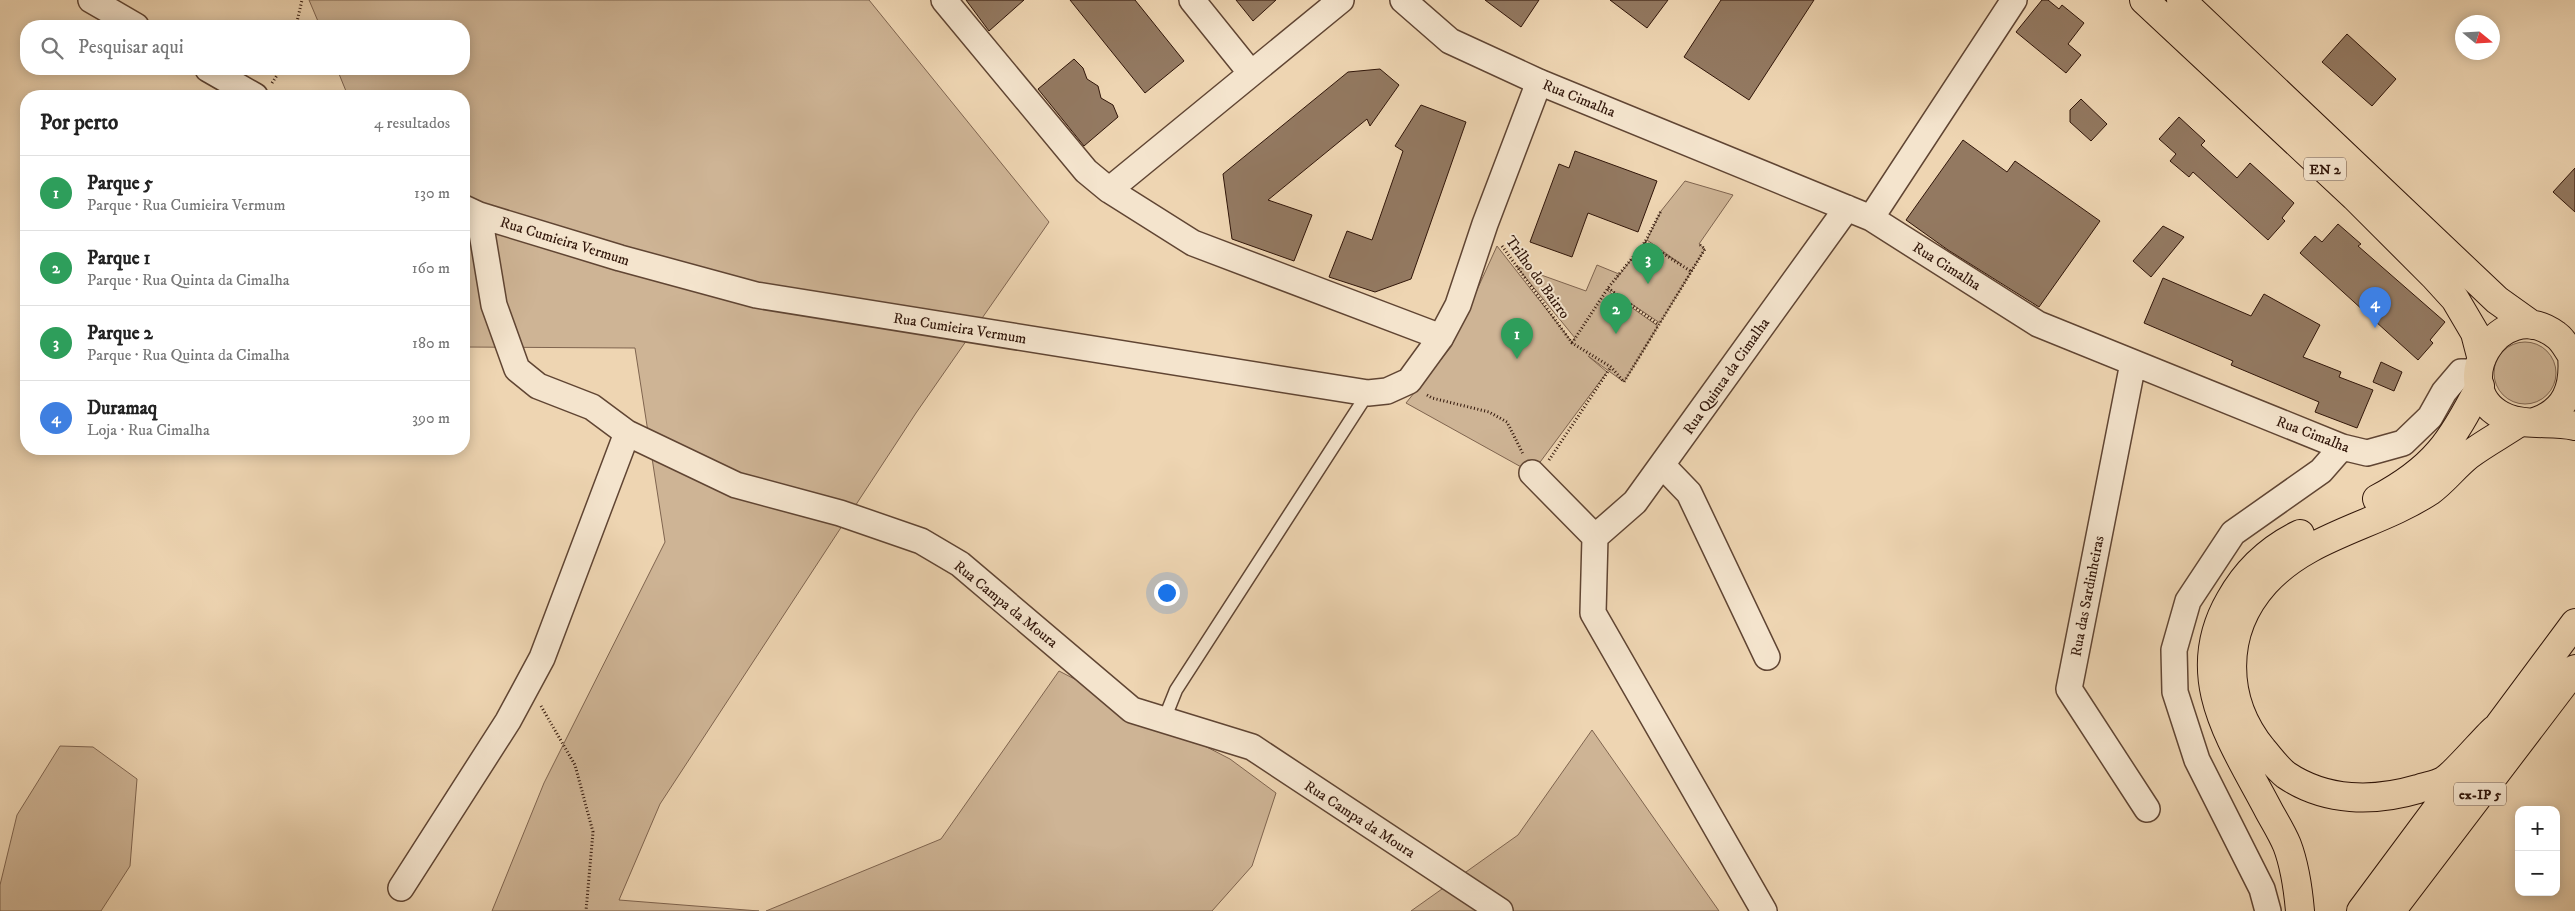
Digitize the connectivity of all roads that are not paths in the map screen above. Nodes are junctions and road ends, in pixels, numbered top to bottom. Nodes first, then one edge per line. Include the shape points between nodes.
1 (91, 0) edge
2 (944, 0) edge
3 (1192, 0) edge
4 (1341, 0) edge
5 (1403, 0) edge
6 (2014, 0) edge
7 (2144, 0) edge
8 (2181, 0) edge
9 (126, 20) edge
10 (1250, 72) junction
11 (221, 75) edge
12 (1539, 82) junction
13 (254, 90) edge
14 (1109, 190) junction
15 (1847, 208) junction
16 (471, 212) edge
17 (1871, 218) junction
18 (2532, 325) junction
19 (1441, 337) junction
20 (2573, 357) edge
21 (2133, 363) junction
22 (2480, 371) junction
23 (1368, 394) junction
24 (2528, 422) junction
25 (2575, 426) edge
26 (627, 433) junction
27 (2342, 447) junction
28 (1662, 465) junction
29 (1534, 475) road end
30 (1595, 537) junction
31 (2575, 623) edge
32 (1767, 657) dead end
33 (2575, 669) edge
34 (1164, 720) junction
35 (2494, 730) junction
36 (2148, 809) dead end
37 (401, 888) dead end
38 (1500, 911) edge
39 (1763, 911) edge
40 (2268, 911) edge
41 (2300, 911) edge
42 (2361, 911) edge
43 (2391, 911) edge

1 - 9 street
2 - 14 street via 1086,171
3 - 10 street
4 - 10 street
5 - 12 street, Rua Cimalha via 1450,41
6 - 17 street
7 - 22 main road, EN 2 via 2355,197 2434,276 2460,307 2475,333
8 - 18 main road, EN 2 via 2497,300
10 - 14 street
11 - 13 street
12 - 15 street, Rua Cimalha
12 - 19 street via 1458,305
14 - 19 street via 1193,243
15 - 17 street, Rua Cimalha
15 - 28 street, Rua Quinta da Cimalha
16 - 23 street, Rua Cumieira Vermum via 620,258 756,295
16 - 26 street, Rua Campa da Moura via 494,305 517,369 538,386 592,407
17 - 21 street, Rua Cimalha via 2038,324
18 - 20 main road, EN 2 via 2556,335
18 - 22 main road via 2516,326 2501,332 2490,342
19 - 23 street, Rua Cumieira Vermum via 1409,381 1387,391
20 - 24 main road, EN 2 via 2574,384 2569,397 2548,417
21 - 27 street, Rua Cimalha
21 - 36 street, Rua das Sardinheiras via 2069,689
22 - 24 main road, EN 2 via 2485,399 2494,410 2506,418
22 - 27 street, Rua Cimalha via 2461,372 2444,392 2430,417 2403,443 2367,453
22 - 41 main road via 2458,429 2430,463 2403,485 2287,540 2257,562 2238,585 2224,610 2211,663 2214,698 2226,730 2286,843 2296,872
23 - 34 lane via 1176,690
24 - 25 main road, EN 2
24 - 35 main road via 2468,456 2431,490 2392,512 2332,537 2283,566 2251,601 2233,647 2232,684 2237,706 2251,735 2285,774 2327,793 2366,799 2397,795 2444,780
26 - 34 street, Rua Campa da Moura via 736,485 840,513 921,541 960,564 1132,710
26 - 37 street via 542,658 508,721
27 - 40 street via 2321,471 2233,533 2188,601 2174,650 2175,692 2197,760 2262,889
28 - 30 street, Rua Quinta da Cimalha via 1635,502
28 - 32 street via 1689,493
29 - 30 street
30 - 39 street via 1593,613
31 - 35 main road, ex-IP 5
33 - 43 main road, ex-IP 5
34 - 38 street, Rua Campa da Moura via 1252,747
35 - 42 main road, ex-IP 5

